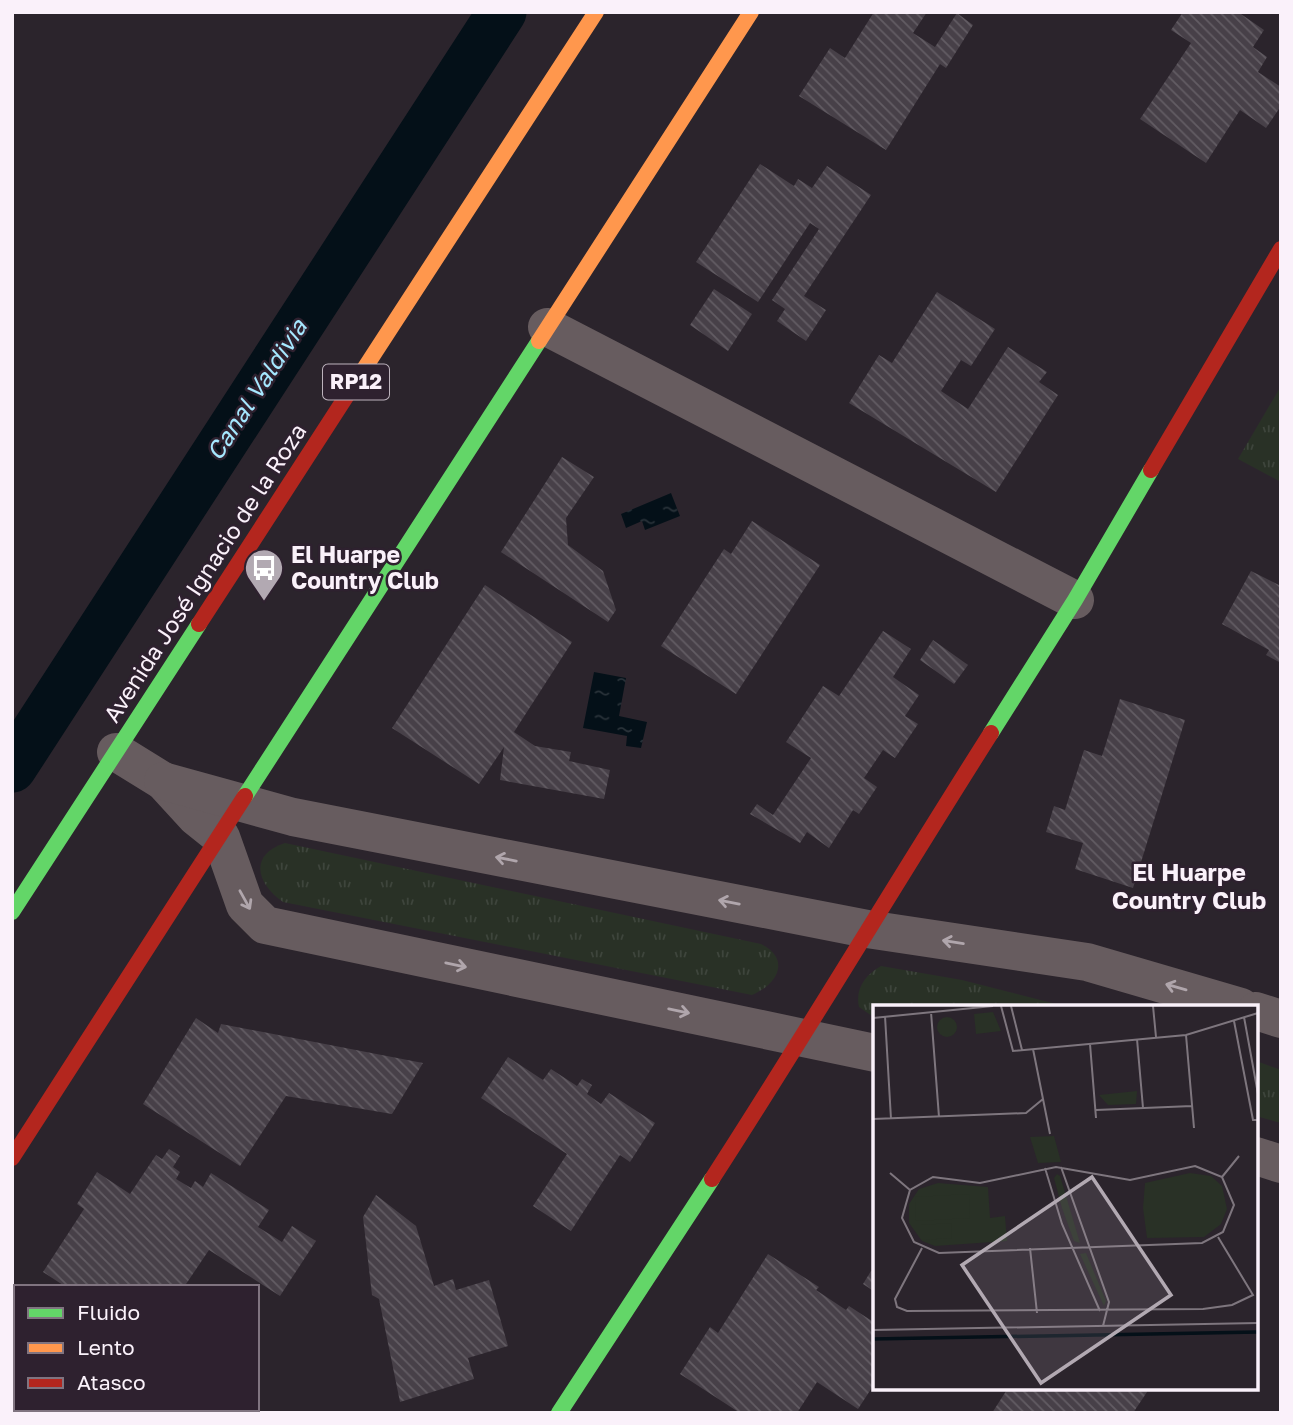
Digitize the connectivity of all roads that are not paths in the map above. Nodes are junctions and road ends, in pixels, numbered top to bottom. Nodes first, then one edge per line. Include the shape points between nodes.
1 (596, 12) edge
2 (751, 12) edge
3 (1281, 249) edge
4 (547, 327) junction
5 (1075, 600) junction
6 (116, 752) junction
7 (163, 781) junction
8 (242, 803) junction
9 (221, 837) junction
10 (12, 912) edge
11 (867, 929) junction
12 (1234, 1005) edge
13 (1258, 1012) edge
14 (1281, 1019) edge
15 (804, 1037) junction
16 (873, 1053) edge
17 (1258, 1157) edge
18 (12, 1158) edge
19 (1281, 1164) edge
20 (559, 1413) edge

1 - 6 street, Avenida José Ignacio de la Roza / RP12
2 - 4 street
3 - 5 street
4 - 5 street
4 - 8 street
5 - 11 street
6 - 7 street
6 - 10 street, Avenida José Ignacio de la Roza / RP12
7 - 8 street
7 - 9 street
8 - 9 street
11 -> 8 street via 293,817
9 -> 15 street via 245,905 265,925
9 - 18 street
12 -> 11 street via 1087,962
11 - 15 street
13 - 14 street
15 - 16 street
15 - 20 street
17 - 19 street

